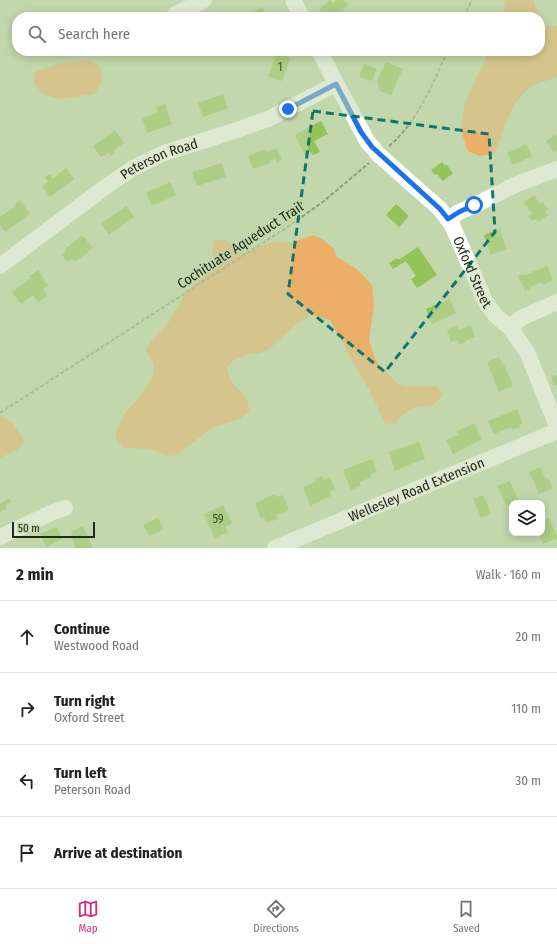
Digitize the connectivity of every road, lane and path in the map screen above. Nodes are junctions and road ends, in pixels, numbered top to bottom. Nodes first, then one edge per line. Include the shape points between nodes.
1 (204, 0) edge
2 (293, 0) edge
3 (472, 0) edge
4 (180, 12) edge
5 (299, 12) edge
6 (466, 12) edge
7 (322, 56) edge
8 (446, 56) edge
9 (336, 84) junction
10 (379, 155) junction
11 (557, 169) edge
12 (448, 219) junction
13 (0, 266) edge
14 (557, 302) edge
15 (510, 328) junction
16 (0, 413) edge
17 (557, 426) edge
18 (557, 432) edge
19 (65, 508) dead end
20 (0, 537) edge
21 (275, 548) edge

1 - 4 street
2 - 5 street
3 - 6 path
7 - 9 street, Oxford Street
8 - 10 path, Cochituate Aqueduct Trail via 416,115 393,143
9 - 10 street, Oxford Street via 361,132
9 - 13 street, Peterson Road via 268,119 164,153 138,165
10 - 12 street, Oxford Street
10 - 16 path, Cochituate Aqueduct Trail via 324,201 289,226
11 - 12 street via 517,184
12 - 15 street, Oxford Street via 486,303
14 - 15 street via 521,318
15 - 17 street, Oxford Street via 527,352
18 - 21 street, Wellesley Road Extension
19 - 20 street

